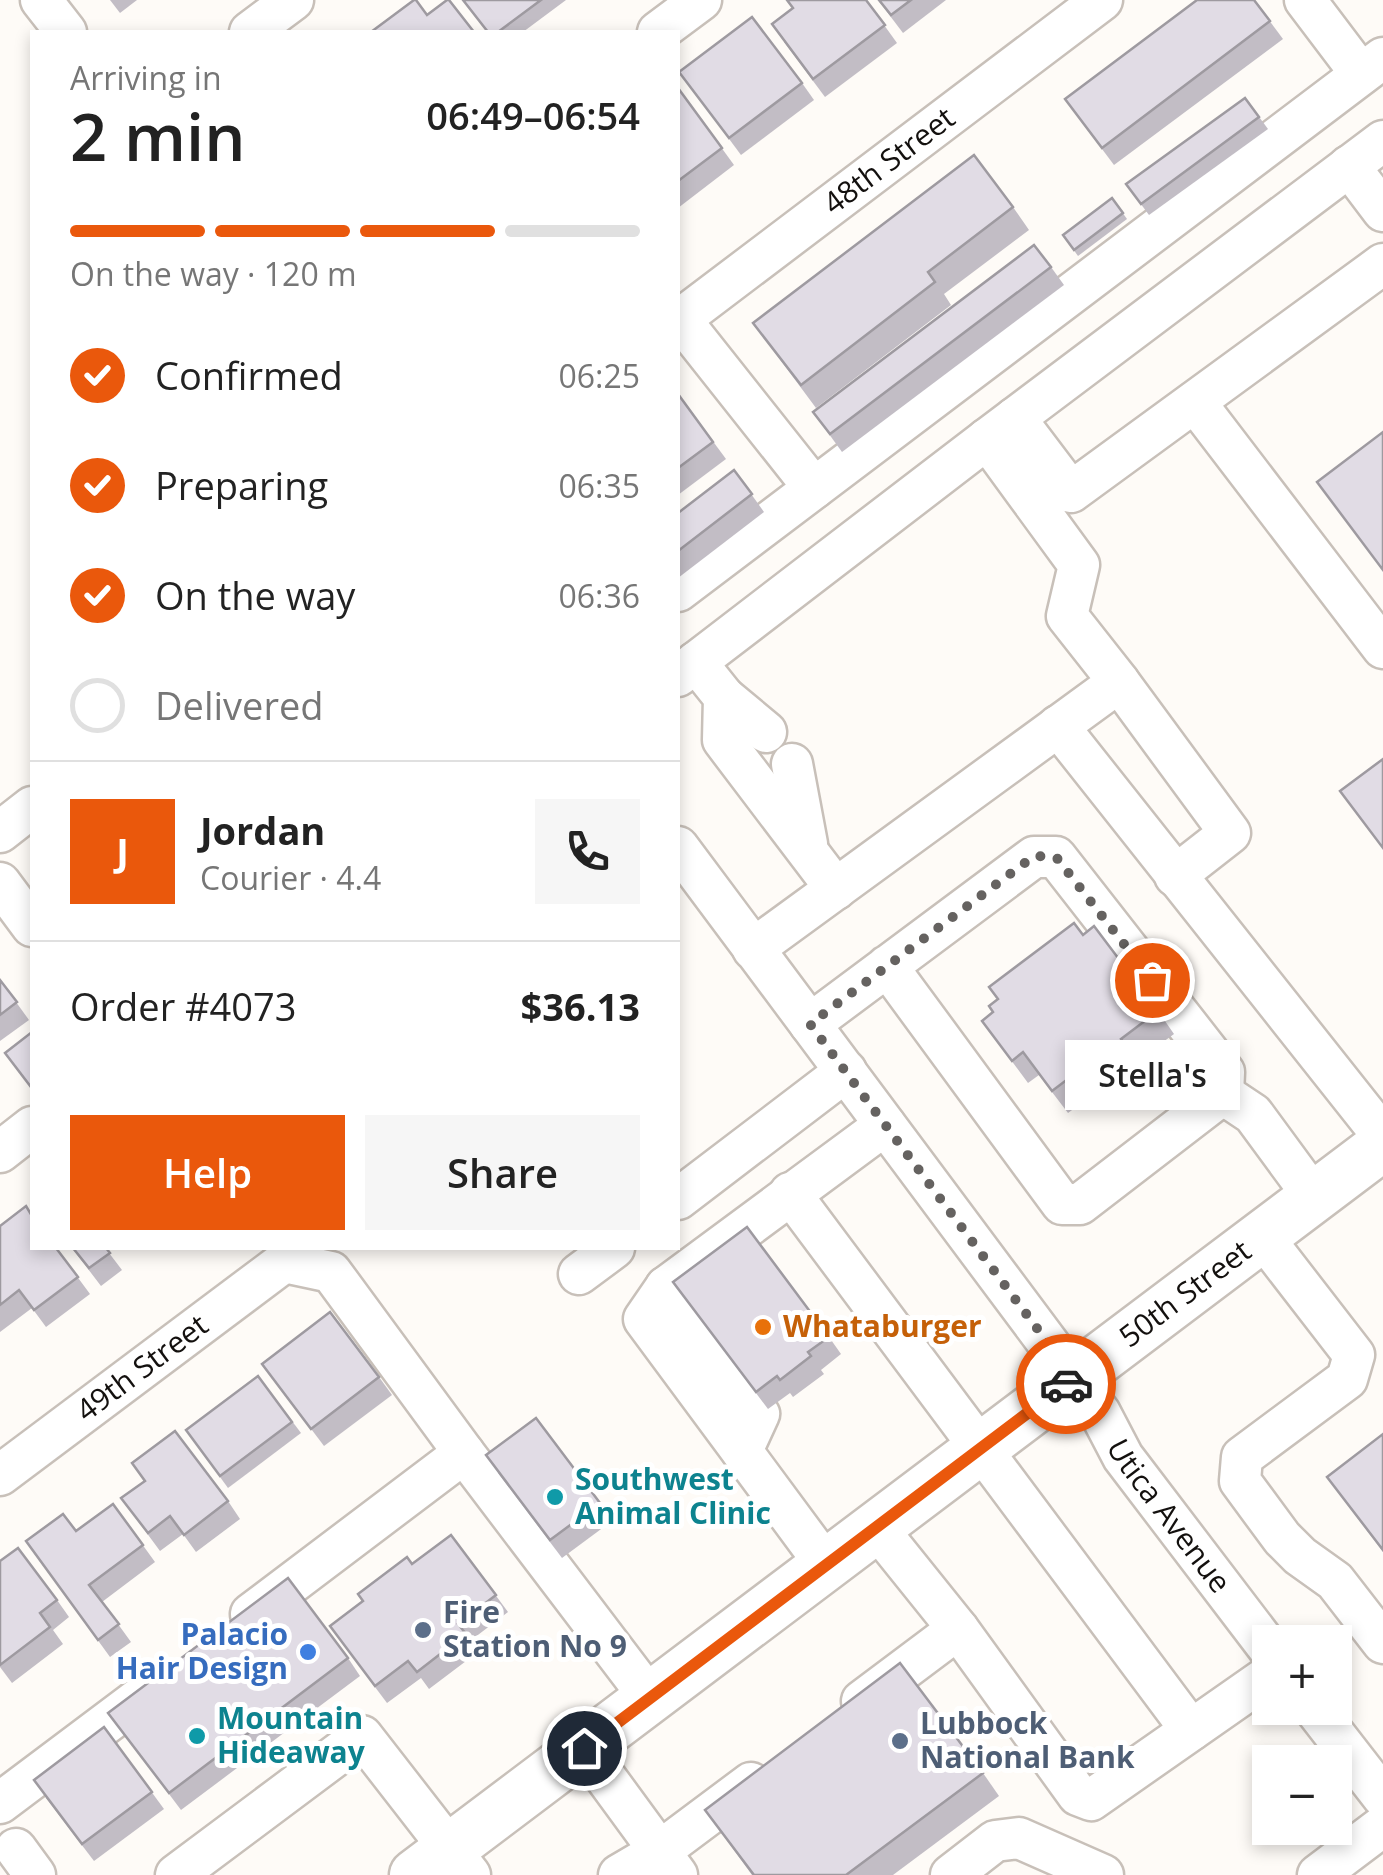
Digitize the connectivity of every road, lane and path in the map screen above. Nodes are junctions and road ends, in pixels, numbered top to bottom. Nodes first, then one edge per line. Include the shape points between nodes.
1 (41, 0) edge
2 (293, 0) edge
3 (701, 0) edge
4 (1102, 0) edge
5 (1306, 0) edge
6 (64, 30) edge
7 (253, 30) edge
8 (661, 30) edge
9 (1372, 66) edge
10 (1383, 140) edge
11 (1349, 166) junction
12 (1383, 211) edge
13 (1383, 264) edge
14 (680, 319) edge
15 (680, 321) edge
16 (1195, 402) junction
17 (1001, 428) junction
18 (814, 488) junction
19 (680, 589) edge
20 (1383, 648) edge
21 (687, 669) edge
22 (1118, 682) junction
23 (724, 697) junction
24 (1058, 726) junction
25 (766, 732) dead end
26 (792, 764) dead end
27 (30, 810) edge
28 (0, 832) edge
29 (680, 850) edge
30 (808, 852) junction
31 (1176, 876) junction
32 (0, 883) edge
33 (836, 889) junction
34 (30, 919) edge
35 (754, 949) junction
36 (886, 966) junction
37 (810, 1024) junction
38 (846, 1072) junction
39 (1223, 1094) junction
40 (885, 1125) junction
41 (30, 1129) edge
42 (1383, 1136) edge
43 (1383, 1145) edge
44 (0, 1152) edge
45 (790, 1193) junction
46 (1314, 1196) junction
47 (680, 1197) edge
48 (1262, 1236) junction
49 (611, 1250) edge
50 (278, 1255) edge
51 (579, 1274) dead end
52 (1074, 1378) junction
53 (982, 1448) junction
54 (464, 1453) junction
55 (0, 1475) edge
56 (876, 1527) junction
57 (826, 1565) junction
58 (1252, 1626) edge
59 (958, 1630) junction
60 (1383, 1643) edge
61 (1252, 1688) edge
62 (650, 1698) junction
63 (832, 1723) edge
64 (1327, 1725) edge
65 (1191, 1730) junction
66 (584, 1748) junction
67 (785, 1758) edge
68 (1383, 1798) edge
69 (0, 1803) edge
70 (1383, 1826) edge
71 (668, 1863) edge
72 (445, 1866) edge
73 (176, 1875) edge
74 (619, 1875) edge
75 (951, 1875) edge
76 (1104, 1875) edge
77 (1318, 1875) edge

1 - 6 street
2 - 7 street
3 - 8 street
4 - 14 street, 48th Street
5 - 9 street
9 - 18 street
10 - 11 street
11 - 12 street
11 - 17 street
13 - 16 street
15 - 18 street
16 - 17 street via 1071,492
16 - 20 street
17 - 21 street
17 - 22 street via 1079,565 1067,616
18 - 19 street
21 - 23 street
22 - 24 street
22 - 31 street via 1230,833
23 - 25 street
23 - 30 street via 722,740
24 - 31 street
24 - 33 street
26 - 30 street
27 - 28 street
29 - 35 street, Utica Avenue
30 - 33 street
31 - 42 street
32 - 34 street
33 - 35 street
35 - 37 street, Utica Avenue
36 - 37 street
36 - 39 street via 1062,1204 1080,1204
36 - 39 street via 1034,856 1056,857 1224,1072
37 - 38 street, Utica Avenue
38 - 40 street, Utica Avenue
38 - 47 street
39 - 46 street via 1253,1114
40 - 45 street
40 - 52 street, Utica Avenue
41 - 44 street
43 - 46 main road, 50th Street
45 - 53 street
45 - 57 street via 666,1287 644,1319
46 - 48 main road, 50th Street
48 - 52 main road, 50th Street
48 - 60 street via 1354,1355 1346,1379 1242,1457 1240,1480 1282,1538 1335,1581
49 - 51 street
50 - 54 street via 331,1272
50 - 55 street, 49th Street
52 - 53 main road, 50th Street
52 - 58 street, Utica Avenue via 1123,1457
53 - 56 main road, 50th Street
53 - 65 street
54 - 62 street
54 - 69 street
56 - 57 main road, 50th Street
56 - 59 street
57 - 62 main road, 50th Street
59 - 63 street
59 - 65 street via 1078,1795 1092,1800
61 - 65 street
62 - 66 main road, 50th Street
64 - 68 street
66 - 71 street
66 - 72 main road, 50th Street
67 - 71 street
70 - 77 street
71 - 74 street
72 - 73 street via 362,1736
75 - 76 street via 995,1841 1018,1838

